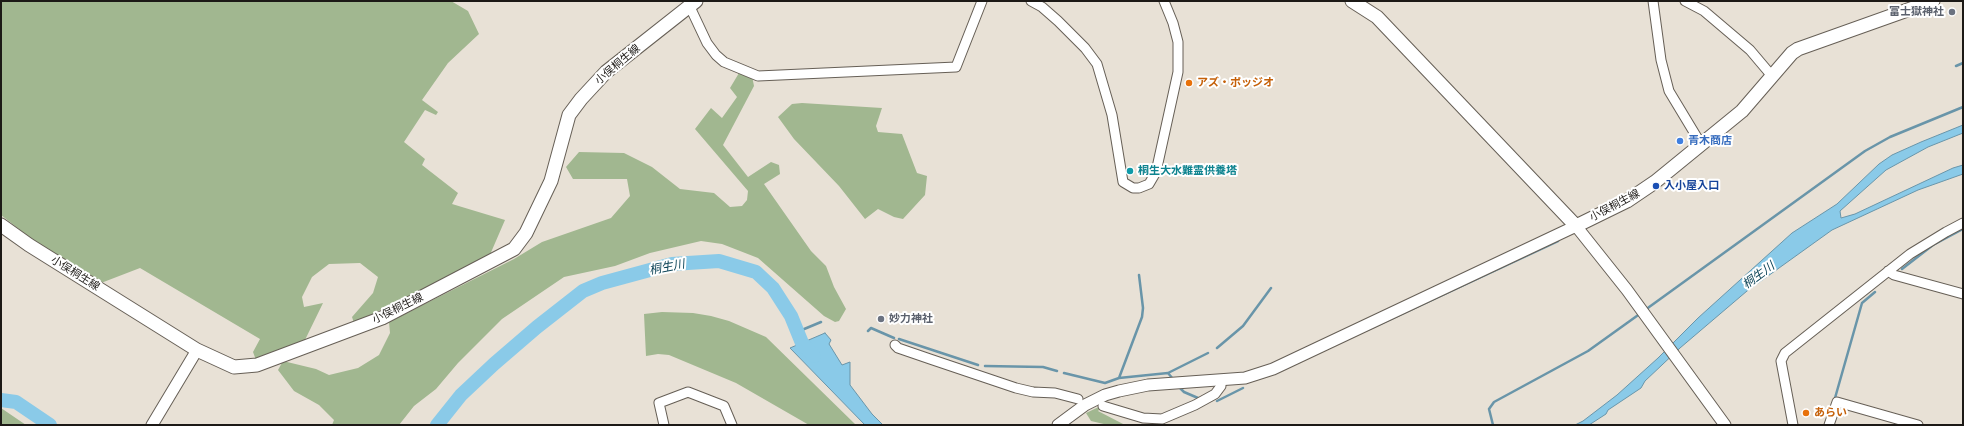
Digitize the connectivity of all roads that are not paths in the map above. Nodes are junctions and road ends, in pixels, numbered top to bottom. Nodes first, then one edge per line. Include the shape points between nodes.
1 (982, 1) edge
2 (1031, 1) edge
3 (1164, 1) edge
4 (1352, 1) edge
5 (1653, 1) edge
6 (1685, 1) edge
7 (1933, 1) edge
8 (693, 4) edge
9 (1772, 76) junction
10 (1701, 144) junction
11 (1963, 223) edge
12 (1, 225) edge
13 (1576, 226) junction
14 (1888, 271) junction
15 (1963, 294) edge
16 (895, 345) dead end
17 (197, 350) junction
18 (1221, 380) junction
19 (1078, 399) dead end
20 (1103, 406) dead end
21 (1063, 421) edge
22 (152, 425) edge
23 (664, 425) edge
24 (732, 425) edge
25 (1725, 425) edge
26 (1793, 425) edge
27 (1829, 425) edge
28 (1918, 425) edge

1 - 8 street via 956,68 758,76 724,62 716,55 706,43
2 - 3 street via 1058,21 1086,48 1097,64 1112,115 1123,182 1133,188 1139,188 1149,184 1156,172 1178,72 1178,42
4 - 13 main road, 小俣桐生線 via 1377,17
5 - 10 street via 1661,60 1670,91
6 - 9 street via 1704,11 1750,50
7 - 9 main road, 小俣桐生線 via 1802,47 1792,53
8 - 17 main road, 小俣桐生線 via 606,72 569,115 551,181 524,237 510,253 382,318 257,365 234,367
9 - 10 main road, 小俣桐生線 via 1742,111
10 - 13 main road, 小俣桐生線 via 1637,196
11 - 14 street via 1929,242
12 - 17 main road, 小俣桐生線
13 - 18 street via 1273,369 1244,378
13 - 25 street via 1629,293
14 - 15 street via 1894,275
14 - 26 street via 1782,356
16 - 19 street via 1016,388
17 - 22 street
18 - 20 street via 1221,386 1215,394 1162,419 1143,418
18 - 21 street via 1148,385 1119,391 1096,399
23 - 24 street via 659,403 692,392 724,406
27 - 28 street via 1837,402

